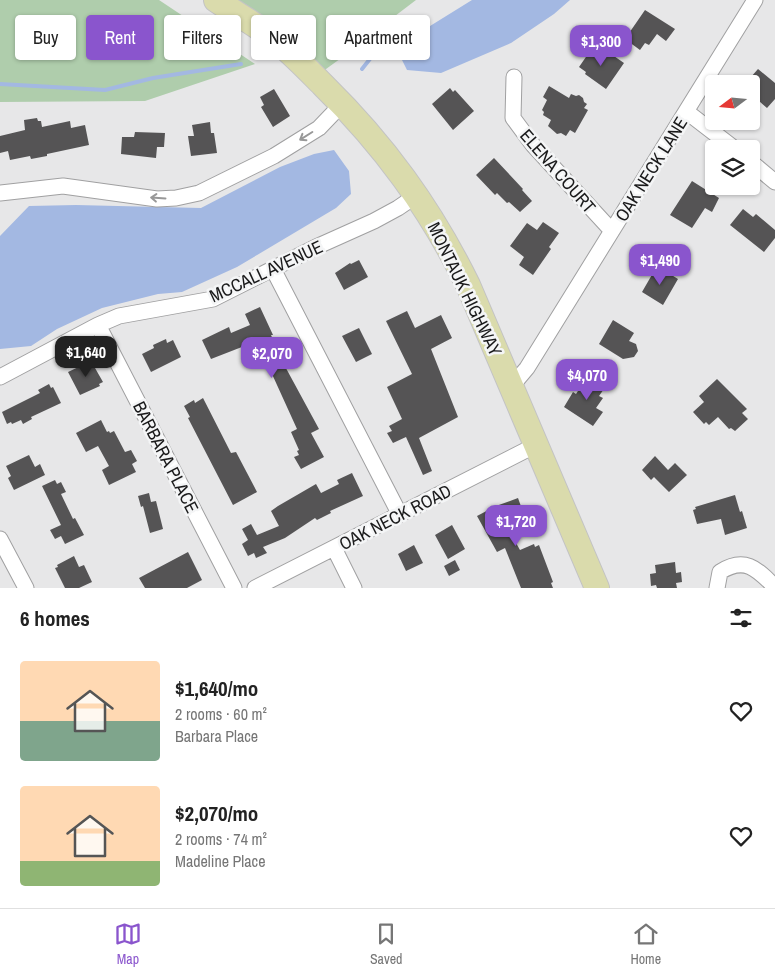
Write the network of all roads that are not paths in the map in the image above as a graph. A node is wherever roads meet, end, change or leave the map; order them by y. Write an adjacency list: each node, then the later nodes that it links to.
1 (216, 0): 4 (main road, MONTAUK HIGHWAY)
2 (755, 0): 5 (street, OAK NECK LANE)
3 (514, 77): 11 (street, ELENA COURT)
4 (342, 104): 9 (street, one-way to 9); 10 (main road, MONTAUK HIGHWAY)
5 (687, 112): 6 (street); 11 (street, OAK NECK LANE)
6 (723, 140)
7 (760, 170): 8 (street)
8 (775, 182)
9 (0, 193)
10 (417, 195): 12 (street, MCCALL AVENUE); 15 (main road, MONTAUK HIGHWAY)
11 (612, 231): 15 (street, OAK NECK LANE)
12 (273, 269): 13 (street, MCCALL AVENUE); 17 (street)
13 (98, 326): 14 (street, MCCALL AVENUE); 22 (street, BARBARA PLACE)
14 (0, 377)
15 (511, 387): 16 (main road, MONTAUK HIGHWAY)
16 (536, 445): 17 (street, OAK NECK ROAD); 25 (main road, MONTAUK HIGHWAY)
17 (399, 513): 19 (street, OAK NECK ROAD)
18 (2, 547): 21 (street)
19 (334, 548): 23 (street, OAK NECK ROAD); 24 (street)
20 (775, 587): 26 (street)
21 (26, 588)
22 (234, 588)
23 (254, 588)
24 (354, 588)
25 (597, 588)
26 (716, 588)

